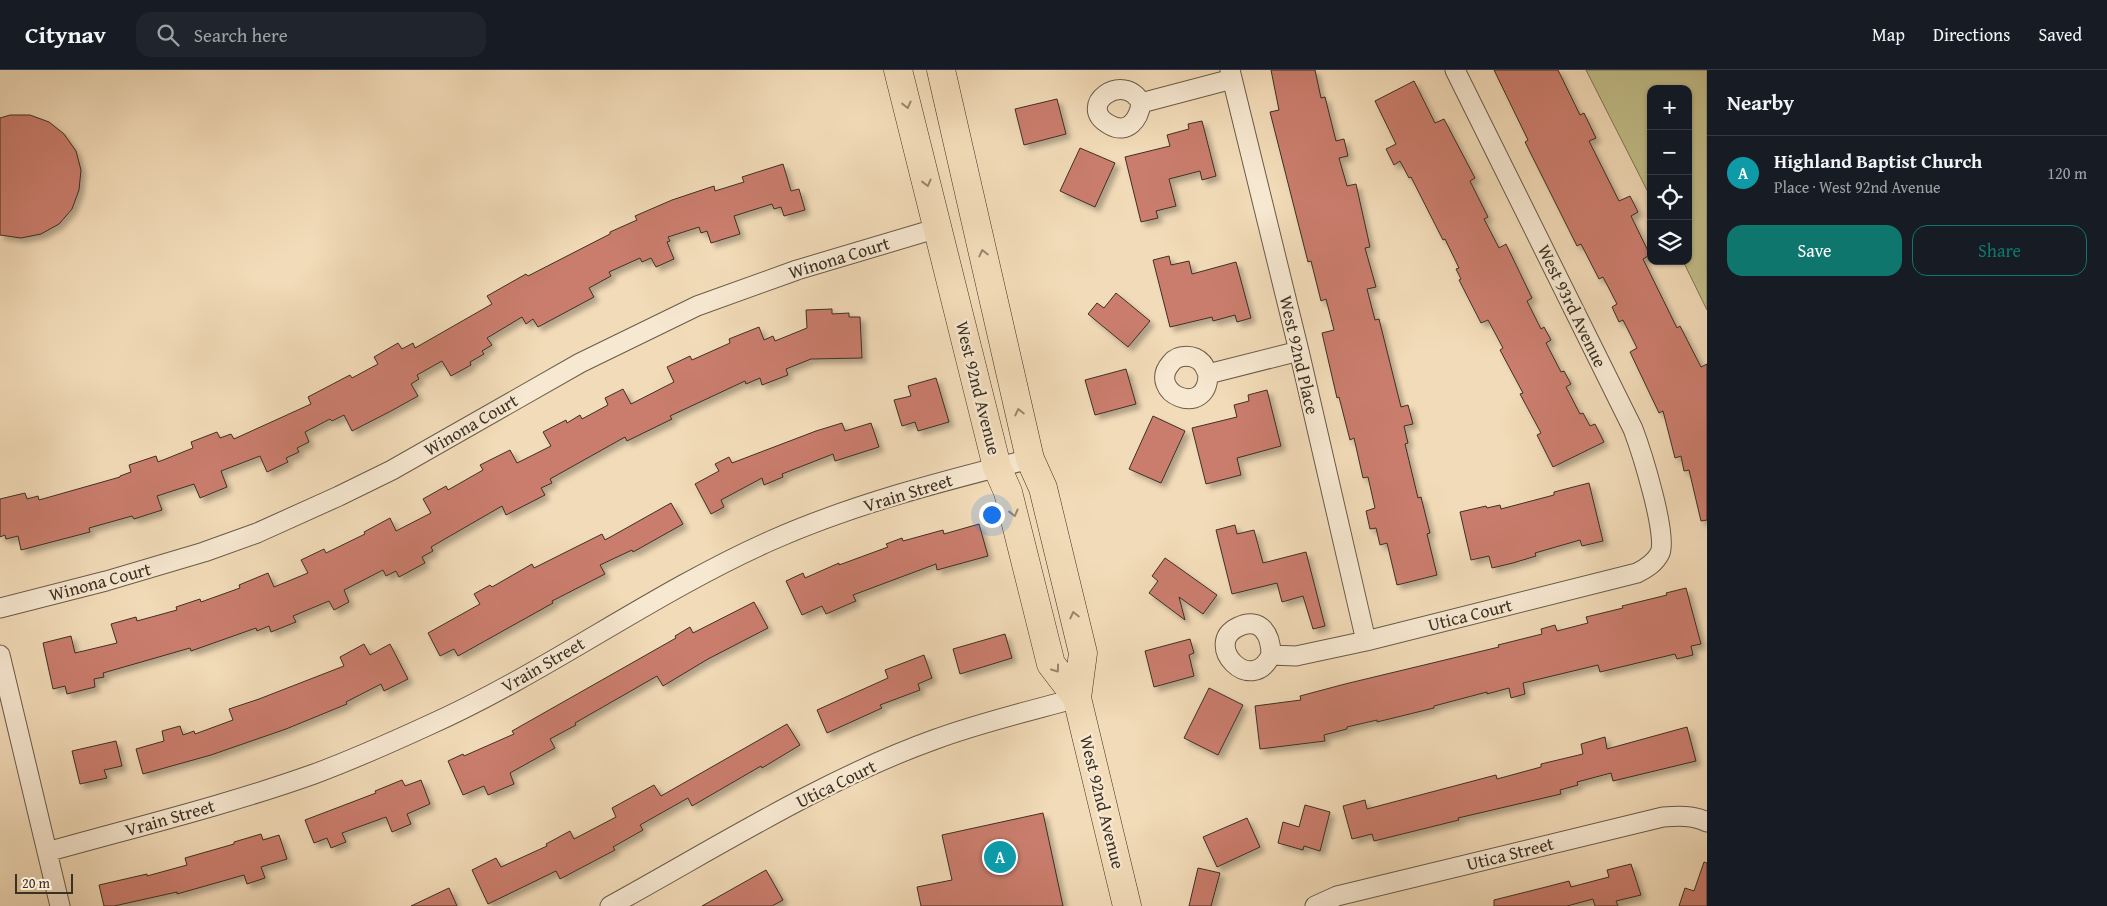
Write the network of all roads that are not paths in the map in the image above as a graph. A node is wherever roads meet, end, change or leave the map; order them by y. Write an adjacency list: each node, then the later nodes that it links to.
1 (898, 70): 6 (main road, West 92nd Avenue, one-way to 6)
2 (941, 70): 9 (main road, West 92nd Avenue, one-way to 2)
3 (1455, 70): 11 (street, West 93rd Avenue)
4 (1231, 74): 5 (street); 7 (street, West 92nd Place)
5 (1140, 103)
6 (938, 228): 10 (main road, West 92nd Avenue); 12 (street, Winona Court)
7 (1299, 351): 8 (street); 13 (street, West 92nd Place)
8 (1208, 374)
9 (1030, 459): 10 (street, Vrain Street); 16 (main road, West 92nd Avenue, one-way to 9)
10 (997, 468): 16 (main road, West 92nd Avenue, one-way to 16); 18 (street, Vrain Street)
11 (1660, 552): 13 (street, Utica Court)
12 (0, 608)
13 (1366, 641): 15 (street, Utica Court)
14 (0, 655): 18 (street)
15 (1271, 655)
16 (1077, 698): 20 (street, Utica Court); 21 (main road, West 92nd Avenue)
17 (1707, 822): 22 (street, Utica Street)
18 (47, 852): 19 (street)
19 (60, 906)
20 (610, 906)
21 (1128, 906)
22 (1315, 906)

